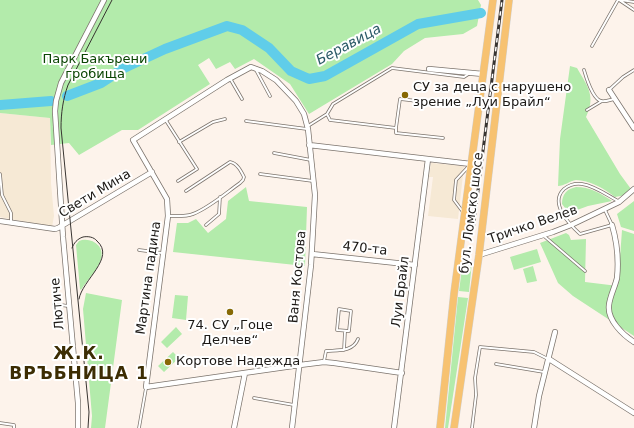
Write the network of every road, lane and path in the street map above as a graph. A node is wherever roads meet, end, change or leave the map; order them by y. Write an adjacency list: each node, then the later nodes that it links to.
1 (104, 0): 53 (street, Лютиче)
2 (493, 0): 13 (main road, бул. Ломско шосе)
3 (509, 0): 58 (main road, бул. Ломско шосе)
4 (619, 0): 5 (lane); 6 (lane); 7 (lane)
5 (634, 2)
6 (634, 10)
7 (592, 46)
8 (255, 67): 14 (street); 16 (lane); 26 (street, Ваня Костова)
9 (429, 69): 12 (street)
10 (584, 70): 19 (lane)
11 (634, 70): 15 (lane)
12 (472, 72): 13 (street); 22 (lane)
13 (483, 74): 35 (main road, бул. Ломско шосе)
14 (230, 79): 17 (lane); 23 (street)
15 (609, 90): 18 (street)
16 (270, 96)
17 (242, 99)
18 (615, 99): 19 (lane); 28 (street)
19 (602, 101): 21 (lane)
20 (435, 103): 27 (lane)
21 (587, 110)
22 (326, 114): 26 (lane); 27 (lane)
23 (164, 119): 30 (lane); 36 (street, Мартина падина)
24 (225, 119): 30 (lane)
25 (246, 121): 26 (lane)
26 (307, 128): 31 (street, Ваня Костова)
27 (396, 128): 29 (lane)
28 (634, 128)
29 (443, 138)
30 (179, 142): 39 (lane)
31 (309, 145): 33 (street); 34 (street, Ваня Костова)
32 (274, 153): 34 (lane)
33 (428, 159): 35 (street); 59 (street, Луи Брайл)
34 (311, 160): 40 (street, Ваня Костова)
35 (471, 164): 46 (main road, бул. Ломско шосе); 46 (lane)
36 (152, 172): 47 (street, Мартина падина); 53 (street, Свети Мина)
37 (0, 174): 49 (lane)
38 (260, 174): 40 (lane)
39 (178, 181)
40 (314, 181): 57 (street, Ваня Костова)
41 (634, 189): 44 (street, Тричко Велев)
42 (186, 190): 43 (lane)
43 (220, 197): 47 (lane); 50 (lane)
44 (620, 202): 45 (street, Тричко Велев); 51 (lane)
45 (605, 210): 51 (street, Тричко Велев); 52 (lane)
46 (465, 214): 86 (main road, бул. Ломско шосе)
47 (168, 216): 56 (street, Мартина падина)
48 (0, 221): 49 (street, Свети Мина)
49 (11, 223): 53 (street, Свети Мина)
50 (206, 224)
51 (570, 225): 52 (lane); 54 (street, Тричко Велев)
52 (612, 225): 66 (street)
53 (62, 226): 62 (street, Лютиче)
54 (543, 236): 58 (street, Тричко Велев); 60 (lane)
55 (139, 250): 56 (lane)
56 (163, 253): 75 (street, Мартина падина)
57 (312, 254): 59 (street, 470-та); 71 (street, Ваня Костова)
58 (479, 255): 87 (main road, бул. Ломско шосе)
59 (415, 265): 74 (street, Луи Брайл)
60 (584, 271)
61 (54, 304): 62 (lane)
62 (69, 306): 81 (street, Лютиче)
63 (345, 331): 63 (lane); 67 (lane)
64 (556, 332): 68 (street)
65 (358, 339): 67 (lane)
66 (634, 342)
67 (344, 350): 69 (lane)
68 (549, 359): 72 (street); 78 (street); 88 (lane)
69 (324, 362): 71 (street); 74 (street)
70 (496, 364): 72 (lane)
71 (300, 365): 73 (street); 77 (street, Ваня Костова)
72 (546, 372): 89 (street)
73 (245, 373): 75 (street); 83 (street)
74 (402, 373): 85 (street, Луи Брайл)
75 (146, 387): 82 (lane, Мартина падина)
76 (254, 398): 77 (lane)
77 (295, 406): 84 (street, Ваня Костова)
78 (634, 413)
79 (0, 423): 80 (lane)
80 (14, 428)
81 (78, 428)
82 (139, 428)
83 (234, 428)
84 (292, 428)
85 (394, 428)
86 (440, 428)
87 (454, 428)
88 (472, 428)
89 (534, 428)

